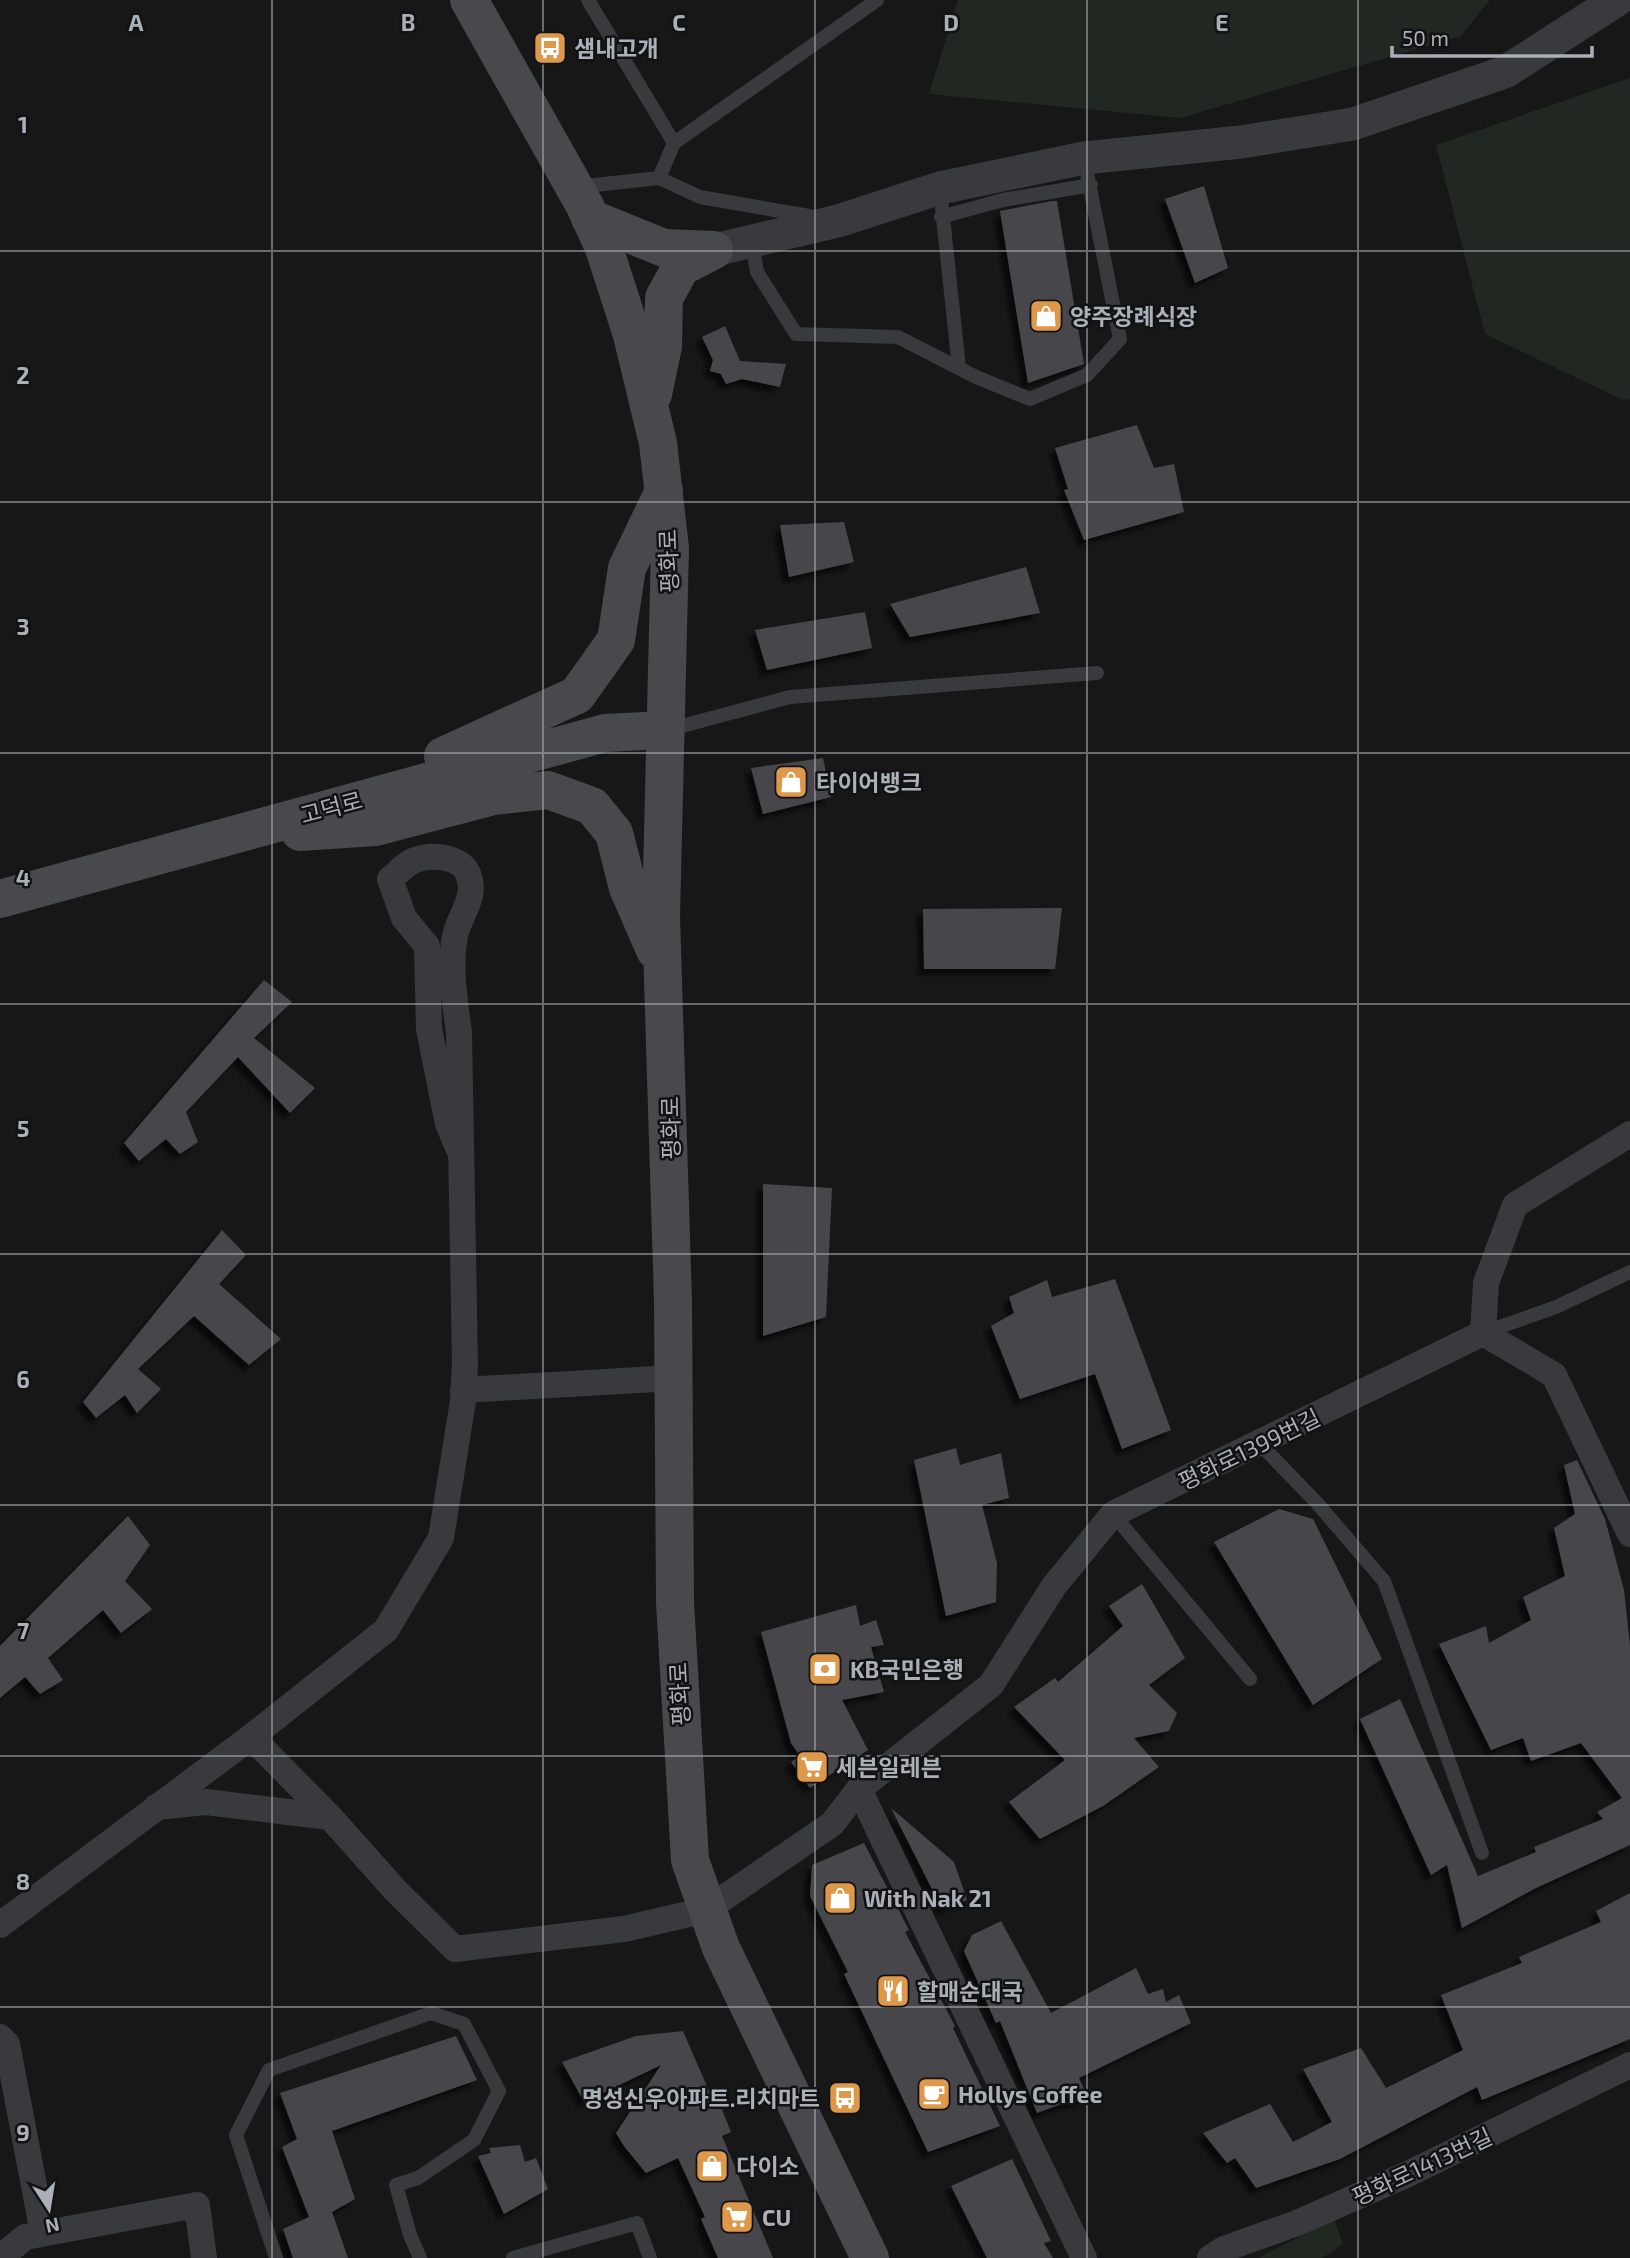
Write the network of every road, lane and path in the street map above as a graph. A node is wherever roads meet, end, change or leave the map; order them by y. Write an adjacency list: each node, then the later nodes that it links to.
1 (469, 0): 9 (main road, 평화로)
2 (588, 0): 5 (lane)
3 (877, 0): 5 (lane)
4 (1617, 0): 6 (street)
5 (674, 143): 7 (lane)
6 (1088, 171): 8 (street); 13 (lane)
7 (659, 178): 9 (lane); 10 (lane)
8 (940, 202): 10 (street); 13 (lane)
9 (582, 203): 12 (main road); 14 (main road, 평화로)
10 (838, 221): 11 (street)
11 (752, 240): 12 (street); 13 (lane)
12 (714, 250): 14 (main road)
13 (960, 368)
14 (650, 410): 15 (main road, 평화로)
15 (664, 491): 17 (main road, 평화로); 18 (main road)
16 (1097, 673): 17 (lane)
17 (665, 730): 18 (main road, 고덕로); 21 (main road, 평화로)
18 (320, 810): 19 (main road, 고덕로)
19 (222, 837): 20 (main road, 고덕로); 21 (main road)
20 (0, 899)
21 (664, 970): 26 (main road, 평화로)
22 (1630, 1134): 25 (street)
23 (460, 1152): 23 (street); 27 (street)
24 (1630, 1272): 25 (lane)
25 (1483, 1333): 28 (street, 평화로1399번길); 30 (street)
26 (674, 1378): 27 (street); 37 (main road, 평화로)
27 (463, 1390): 32 (street)
28 (1260, 1444): 29 (street, 평화로1399번길); 36 (lane)
29 (1113, 1514): 31 (lane); 33 (street, 평화로1399번길)
30 (1630, 1534)
31 (1250, 1679)
32 (251, 1737): 34 (street); 35 (street)
33 (859, 1789): 37 (street, 평화로1399번길); 49 (street)
34 (156, 1807): 35 (street); 38 (street)
35 (330, 1817): 37 (street)
36 (1482, 1853)
37 (706, 1910): 48 (main road, 평화로)
38 (0, 1925)
39 (0, 2037): 41 (street)
40 (1630, 2065): 50 (street, 평화로1413번길)
41 (43, 2233): 42 (street); 43 (street)
42 (0, 2258)
43 (204, 2258)
44 (276, 2258): 45 (lane)
45 (420, 2258)
46 (513, 2258): 47 (lane)
47 (650, 2258)
48 (870, 2258)
49 (1084, 2258)
50 (1210, 2258)

